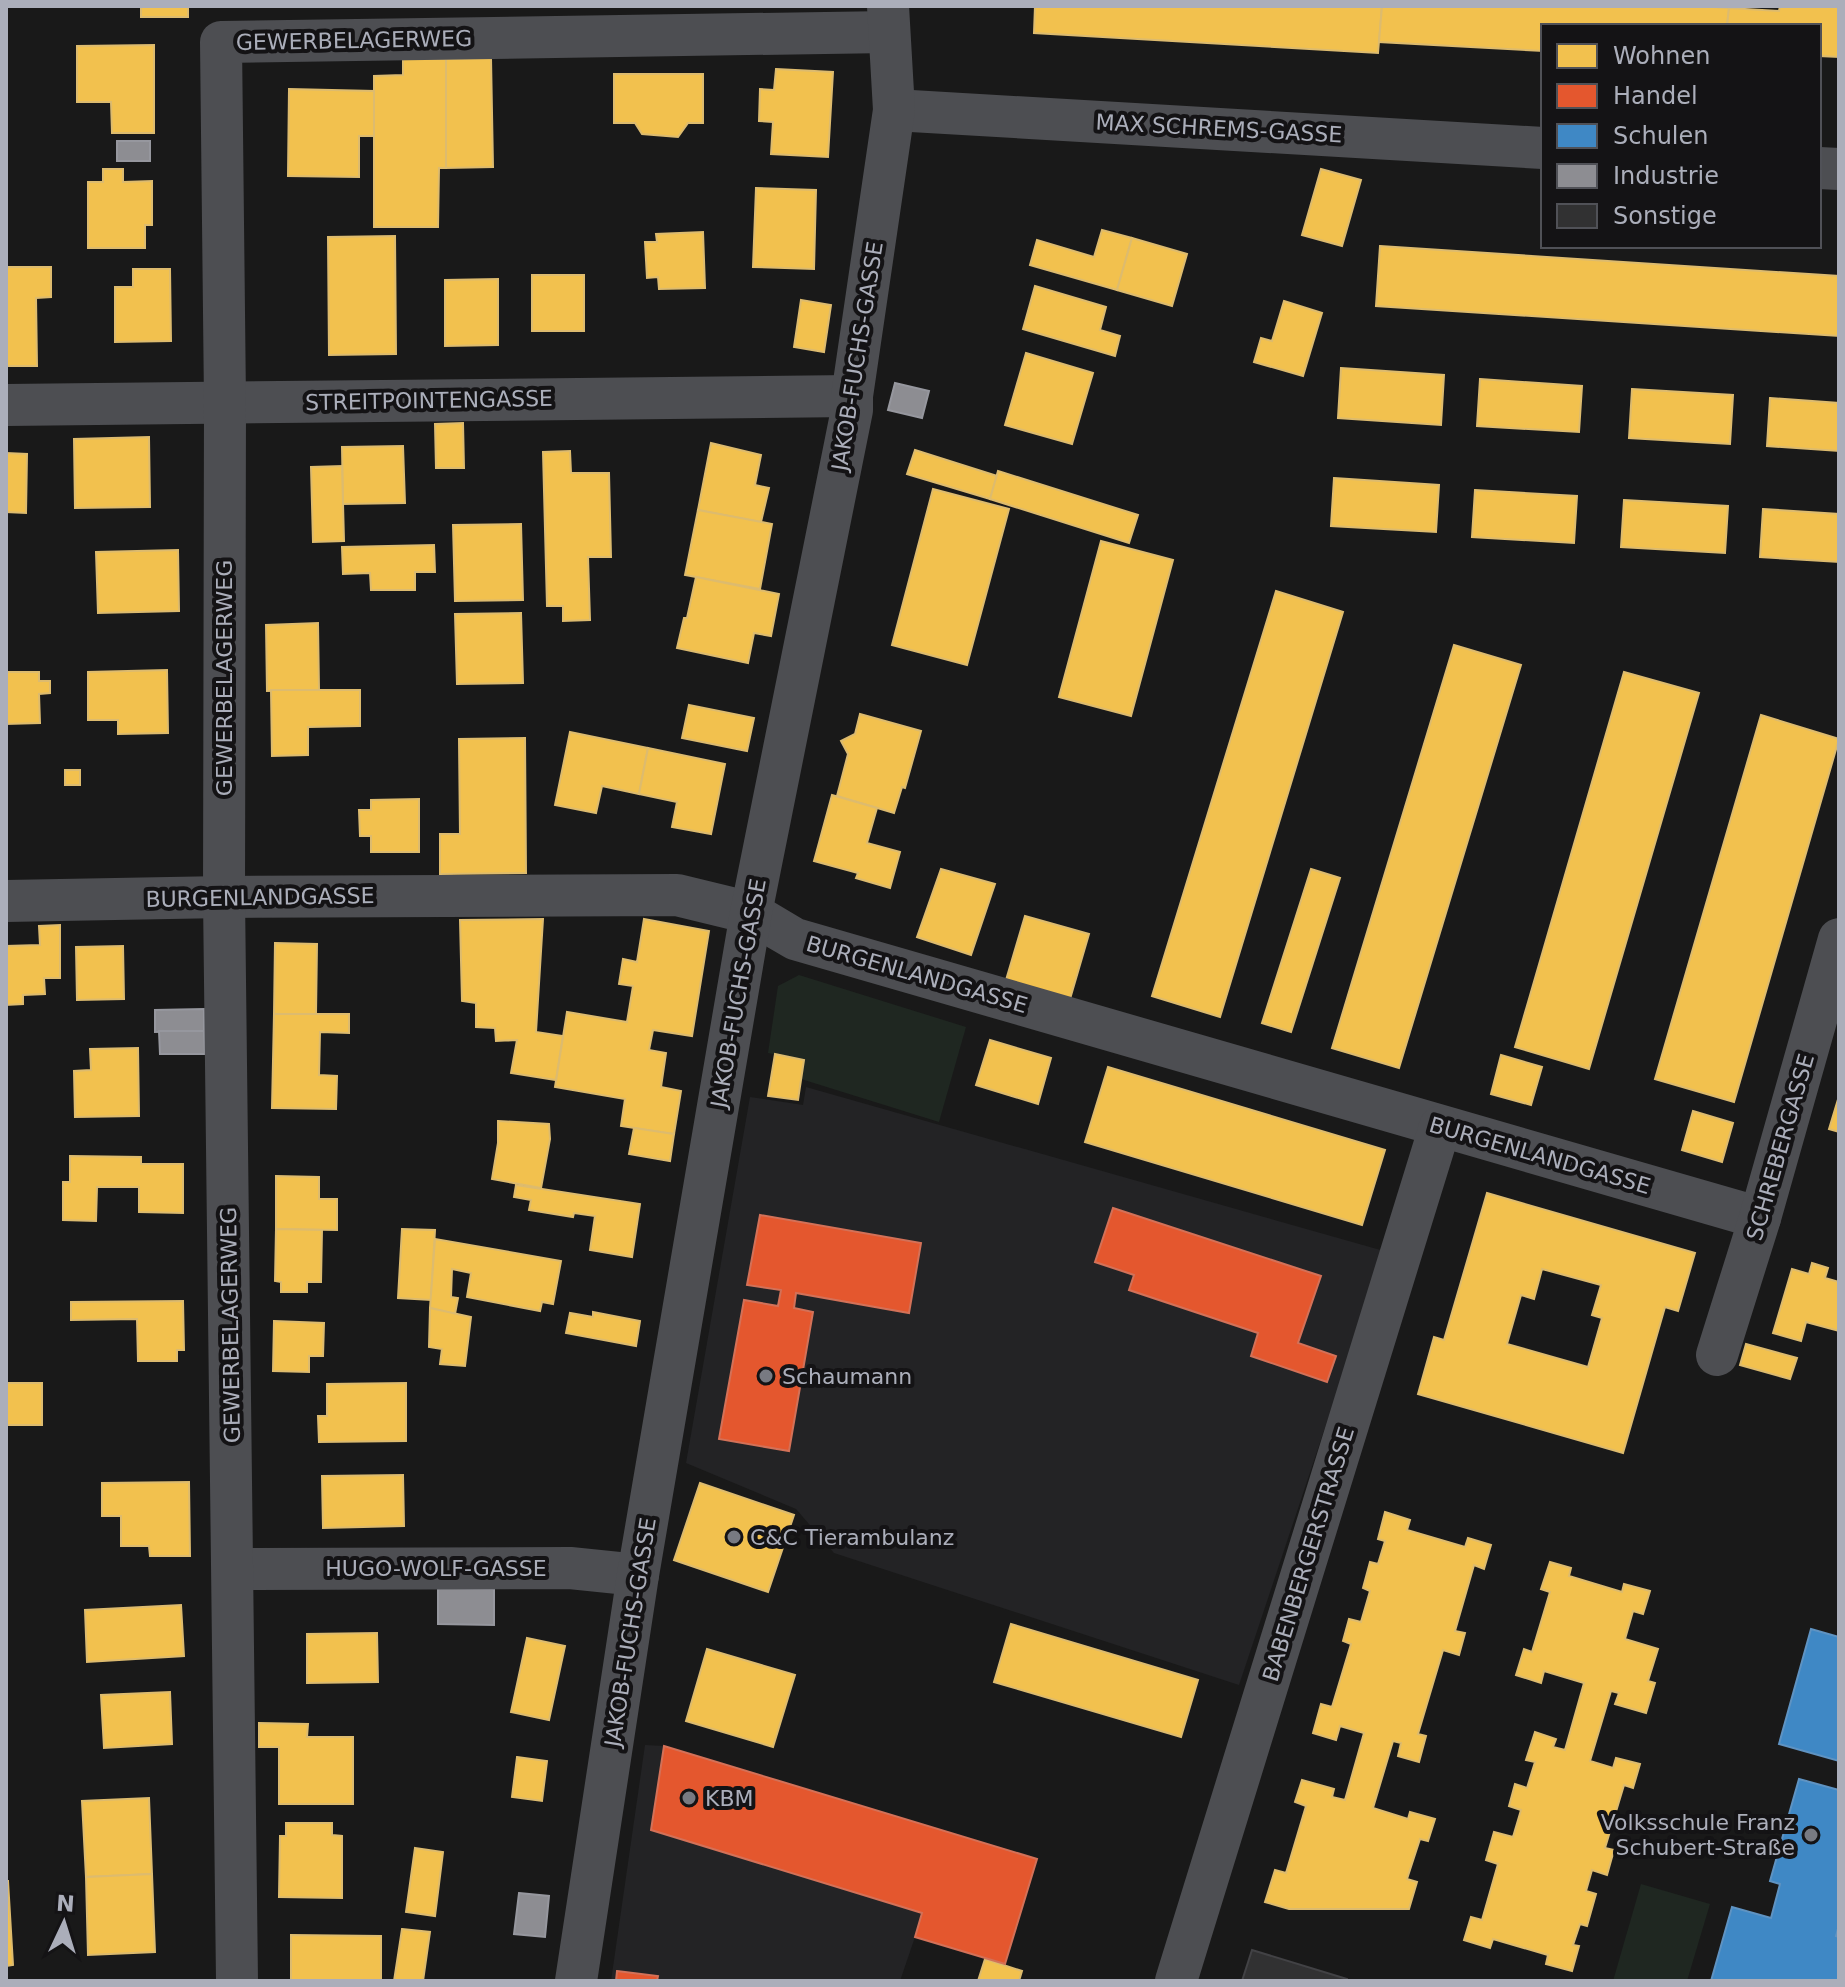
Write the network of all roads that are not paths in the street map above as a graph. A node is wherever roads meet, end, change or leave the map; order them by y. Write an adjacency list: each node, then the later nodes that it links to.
1 (888, 19): 2 (street, JAKOB-FUCHS-GASSE); 5 (street, GEWERBELAGERWEG)
2 (894, 110): 3 (street, MAX SCHREMS-GASSE); 4 (street, JAKOB-FUCHS-GASSE)
3 (1541, 148)
4 (852, 396): 5 (street, STREITPOINTENGASSE); 9 (street, JAKOB-FUCHS-GASSE)
5 (225, 402): 6 (street, STREITPOINTENGASSE); 7 (street, GEWERBELAGERWEG)
6 (6, 405)
7 (224, 897): 8 (street, BURGENLANDGASSE); 9 (street, BURGENLANDGASSE); 14 (street, GEWERBELAGERWEG)
8 (6, 901)
9 (751, 913): 11 (street, BURGENLANDGASSE); 15 (street, JAKOB-FUCHS-GASSE)
10 (1839, 939): 12 (street, SCHREBERGASSE)
11 (1440, 1127): 12 (street, BURGENLANDGASSE); 18 (street, BABENBERGERSTRASSE)
12 (1760, 1218): 13 (street, SCHREBERGASSE)
13 (1717, 1355)
14 (233, 1569): 15 (street, HUGO-WOLF-GASSE); 16 (street, GEWERBELAGERWEG)
15 (638, 1575): 17 (street, JAKOB-FUCHS-GASSE)
16 (237, 1981)
17 (576, 1981)
18 (1176, 1981)

